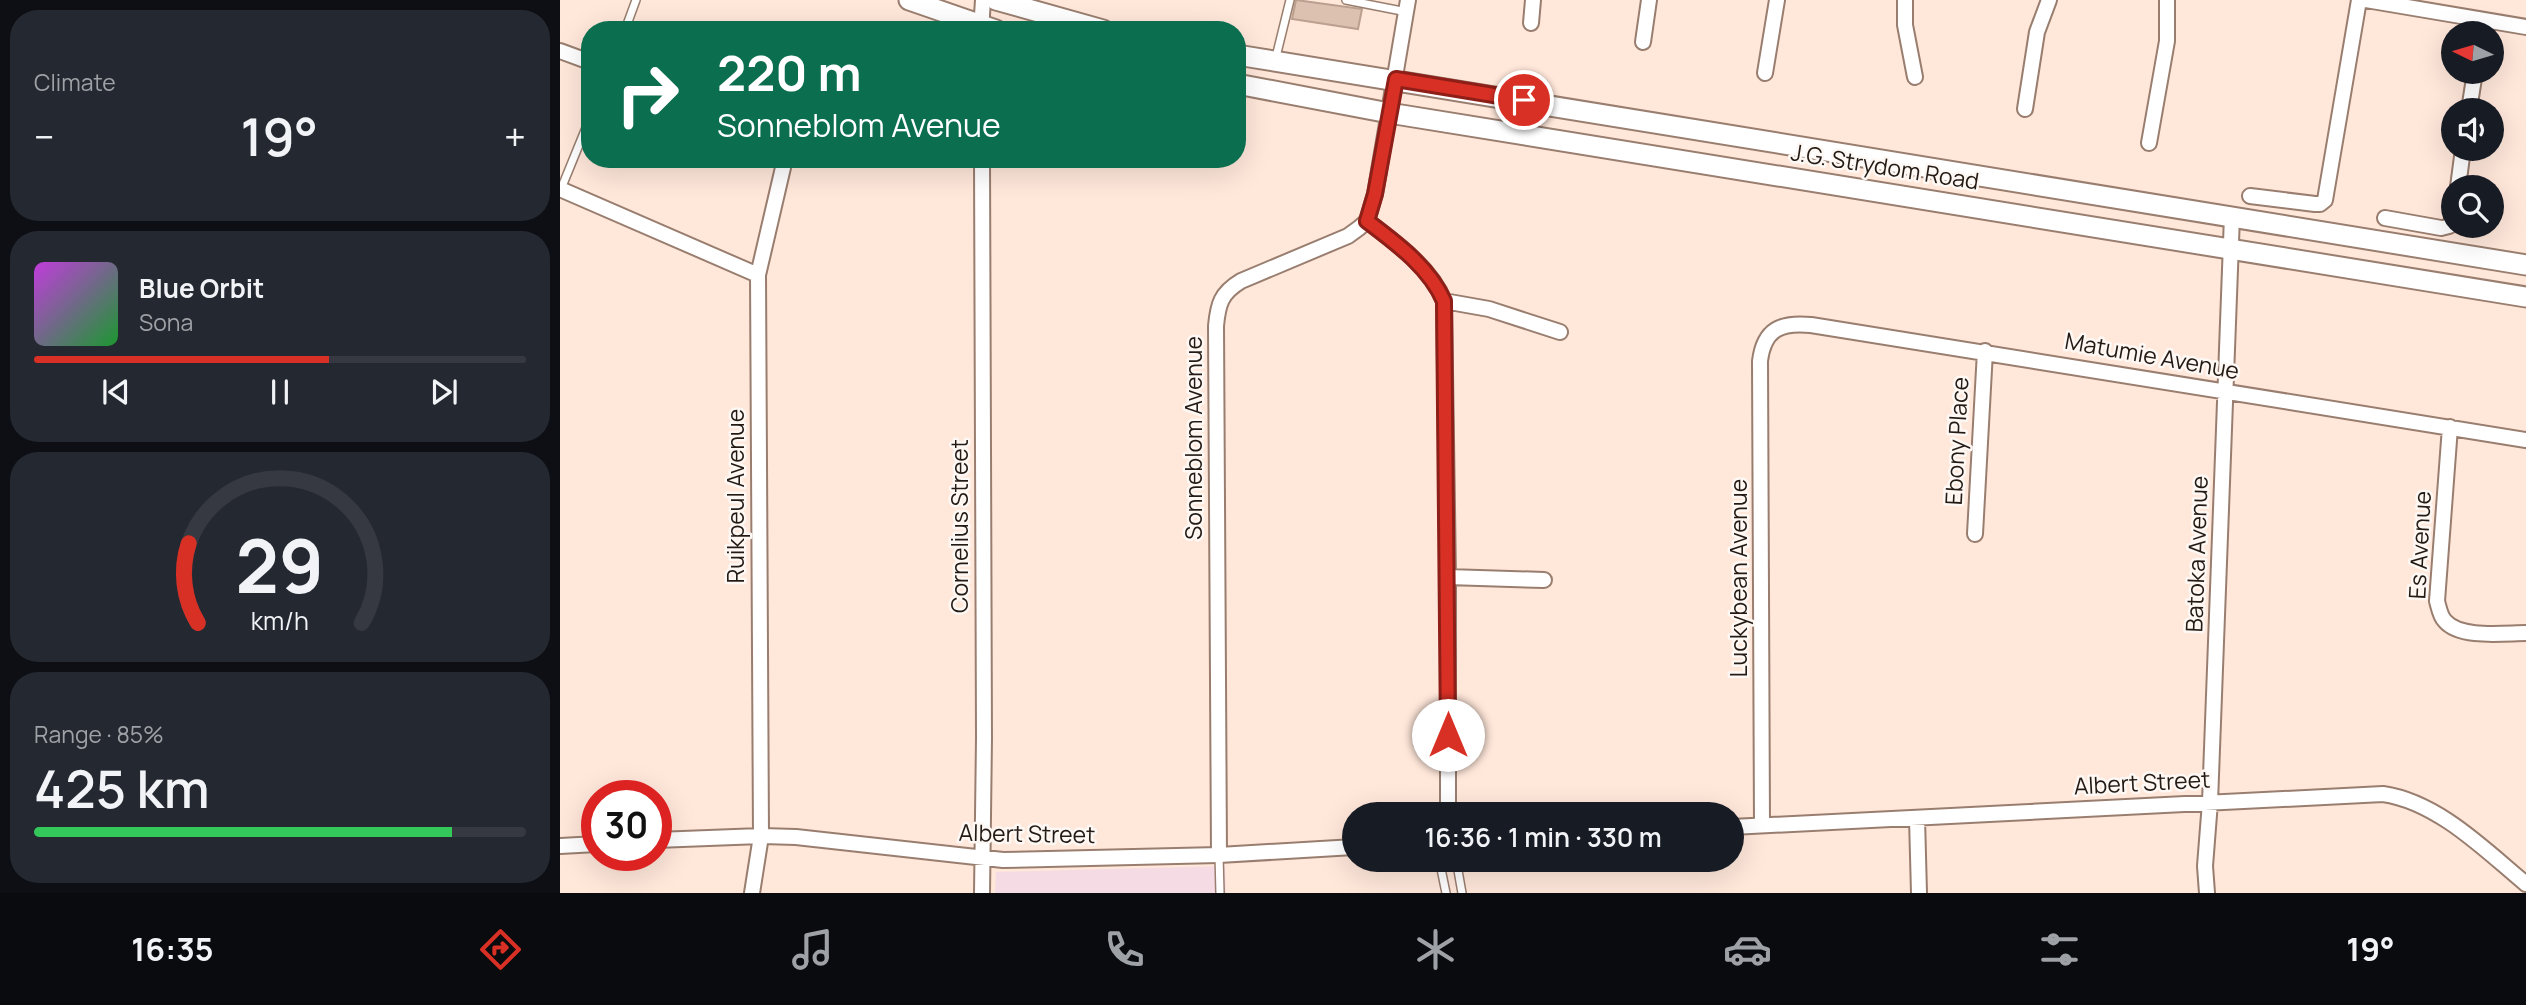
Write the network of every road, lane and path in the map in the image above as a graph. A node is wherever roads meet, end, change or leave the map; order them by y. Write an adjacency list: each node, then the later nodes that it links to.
1 (636, 0): 16 (lane)
2 (909, 0): 17 (street)
3 (983, 0): 18 (street)
4 (996, 0): 19 (street)
5 (1290, 0): 28 (lane)
6 (1346, 0): 15 (lane)
7 (1533, 0): 21 (street)
8 (1649, 0): 24 (street)
9 (1777, 0): 29 (street)
10 (1905, 0): 30 (street)
11 (2049, 0): 33 (street)
12 (2167, 0): 36 (street)
13 (2359, 0): 40 (street)
14 (2366, 0): 20 (street)
15 (1408, 6): 31 (street)
16 (628, 21)
17 (965, 21)
18 (985, 21)
19 (1071, 21)
20 (2457, 21)
21 (1531, 23)
22 (2504, 27): 23 (street)
23 (2526, 27)
24 (1643, 42)
25 (560, 51): 27 (street)
26 (1246, 56): 28 (street, J.G. Strydom Road)
27 (581, 58)
28 (1275, 61): 31 (street, J.G. Strydom Road)
29 (1765, 73)
30 (1915, 77)
31 (1396, 79): 34 (street); 41 (street, J.G. Strydom Road)
32 (1246, 86): 34 (street, J.G. Strydom Road)
33 (2025, 109)
34 (1389, 113): 43 (street); 45 (street, J.G. Strydom Road)
35 (581, 140): 39 (lane)
36 (2149, 143)
37 (783, 168): 47 (street, Ruikpeul Avenue)
38 (982, 168): 71 (street, Cornelius Street)
39 (561, 189): 47 (street)
40 (2250, 196)
41 (2232, 216): 45 (street, Batoka Avenue); 46 (street, J.G. Strydom Road)
42 (2385, 218): 44 (street)
43 (1367, 221): 49 (street); 70 (street, Sonneblom Avenue)
44 (2441, 228)
45 (2231, 248): 48 (street, J.G. Strydom Road); 53 (street, Batoka Avenue)
46 (2526, 265)
47 (758, 275): 65 (street, Ruikpeul Avenue)
48 (2526, 297)
49 (1444, 301): 50 (street); 57 (street)
50 (1560, 332)
51 (1772, 333): 52 (street, Matumie Avenue); 63 (street, Luckybean Avenue)
52 (1985, 351): 53 (street, Matumie Avenue); 56 (street, Ebony Place)
53 (2226, 392): 54 (street, Matumie Avenue); 61 (street, Batoka Avenue)
54 (2450, 427): 55 (street, Matumie Avenue); 59 (street, Es Avenue)
55 (2526, 440)
56 (1975, 534)
57 (1448, 577): 58 (street); 60 (street)
58 (1544, 580)
59 (2526, 633)
60 (1448, 802)
61 (2210, 802): 62 (street, Albert Street); 74 (street, Albert Street); 81 (street, Batoka Avenue)
62 (1917, 818): 63 (street, Albert Street); 80 (street)
63 (1762, 825): 64 (street, Albert Street)
64 (1744, 826)
65 (761, 836): 66 (street, Albert Street); 71 (street, Albert Street); 75 (street, Ruikpeul Avenue)
66 (672, 840)
67 (581, 845): 68 (street)
68 (560, 846)
69 (1342, 848): 70 (street, Albert Street)
70 (1219, 855): 71 (street, Albert Street); 77 (lane)
71 (984, 859): 76 (street, Cornelius Street)
72 (1442, 872): 78 (lane)
73 (1458, 872): 79 (lane)
74 (2526, 884)
75 (752, 893)
76 (982, 893)
77 (1220, 893)
78 (1446, 893)
79 (1462, 893)
80 (1919, 893)
81 (2207, 893)

